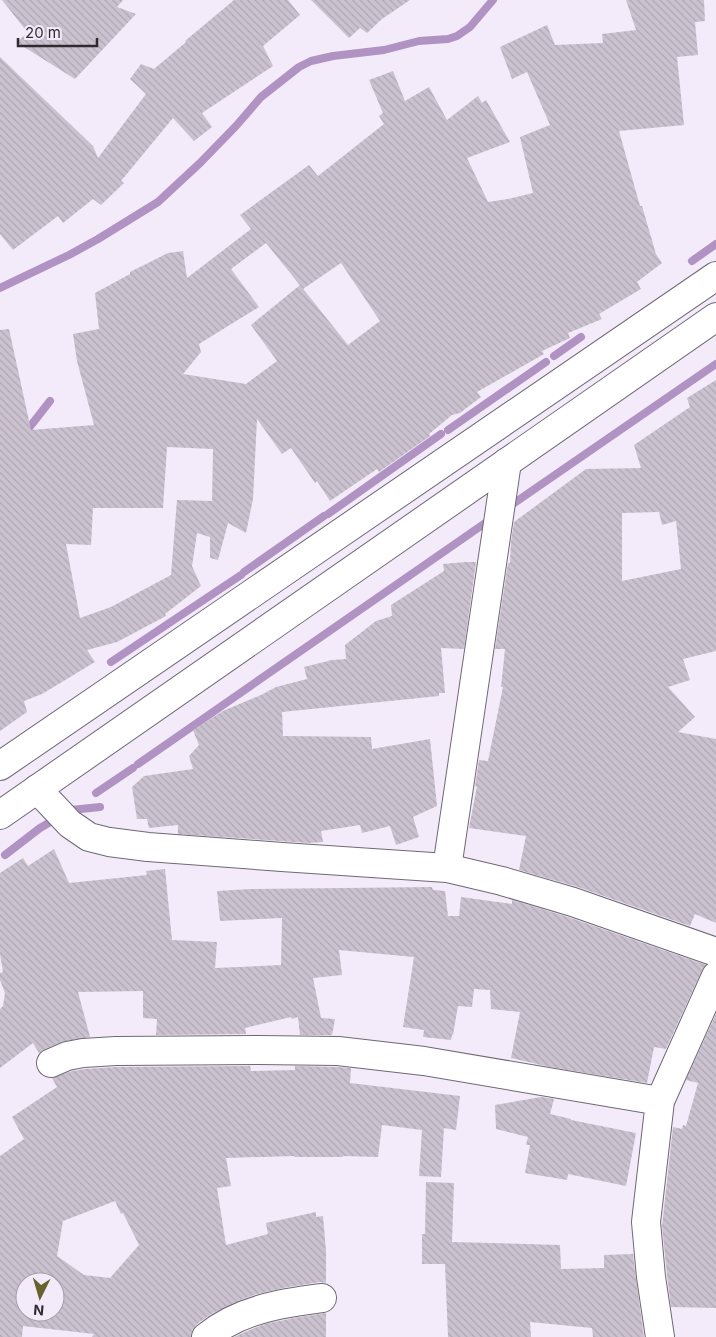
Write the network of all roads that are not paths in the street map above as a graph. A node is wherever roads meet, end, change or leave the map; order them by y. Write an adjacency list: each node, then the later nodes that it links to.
1 (716, 276): 4 (street)
2 (716, 317): 3 (street)
3 (507, 462): 5 (street); 7 (street)
4 (0, 766)
5 (37, 789): 6 (street); 7 (street)
6 (0, 815)
7 (447, 868): 8 (street)
8 (716, 952)
9 (716, 976): 11 (street)
10 (51, 1063): 11 (street)
11 (660, 1101): 14 (street)
12 (322, 1298): 13 (street)
13 (206, 1337)
14 (660, 1337)

